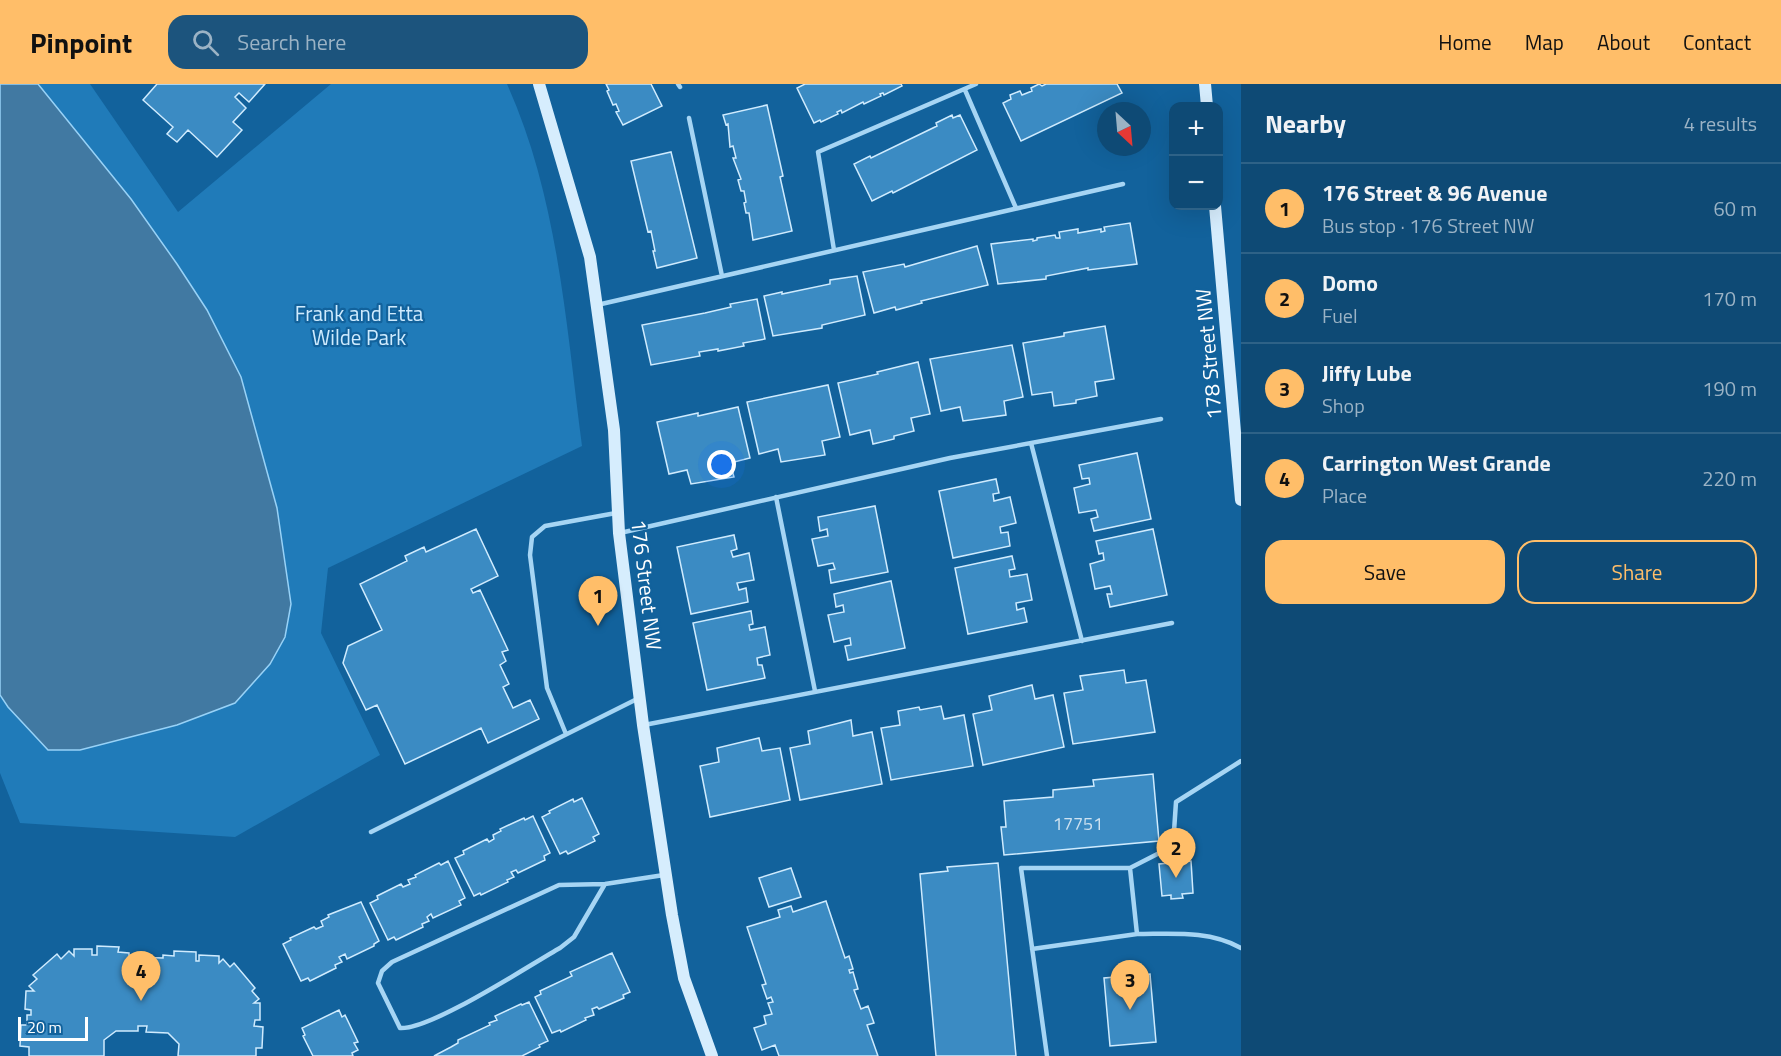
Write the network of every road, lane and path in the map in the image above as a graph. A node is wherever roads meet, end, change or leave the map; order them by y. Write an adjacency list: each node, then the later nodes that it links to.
1 (539, 84): 12 (street, 176 Street NW)
2 (976, 84): 4 (lane)
3 (1205, 84): 5 (street)
4 (965, 90): 8 (lane); 10 (lane)
5 (1207, 102)
6 (689, 118): 11 (lane)
7 (1123, 184): 8 (lane)
8 (1016, 208): 10 (lane)
9 (1215, 210): 16 (street, 178 Street NW)
10 (834, 250): 11 (lane)
11 (722, 276): 12 (lane)
12 (597, 304): 17 (street, 176 Street NW)
13 (1161, 419): 14 (lane)
14 (1031, 443): 15 (lane); 20 (lane)
15 (776, 497): 18 (lane); 21 (lane)
16 (1241, 500)
17 (617, 513): 18 (street, 176 Street NW); 24 (lane)
18 (619, 533): 22 (street, 176 Street NW)
19 (1172, 623): 20 (lane)
20 (1082, 640): 21 (lane)
21 (815, 691): 23 (lane)
22 (640, 698): 23 (street, 176 Street NW); 24 (lane)
23 (643, 725): 28 (street, 176 Street NW)
24 (566, 734): 26 (lane)
25 (1241, 761): 27 (lane)
26 (371, 832)
27 (1130, 868): 30 (lane); 32 (lane)
28 (667, 875): 29 (lane); 33 (street, 176 Street NW)
29 (605, 884): 29 (lane)
30 (1137, 934): 31 (lane); 32 (lane)
31 (1241, 948)
32 (1032, 950): 34 (lane)
33 (712, 1056)
34 (1047, 1056)

